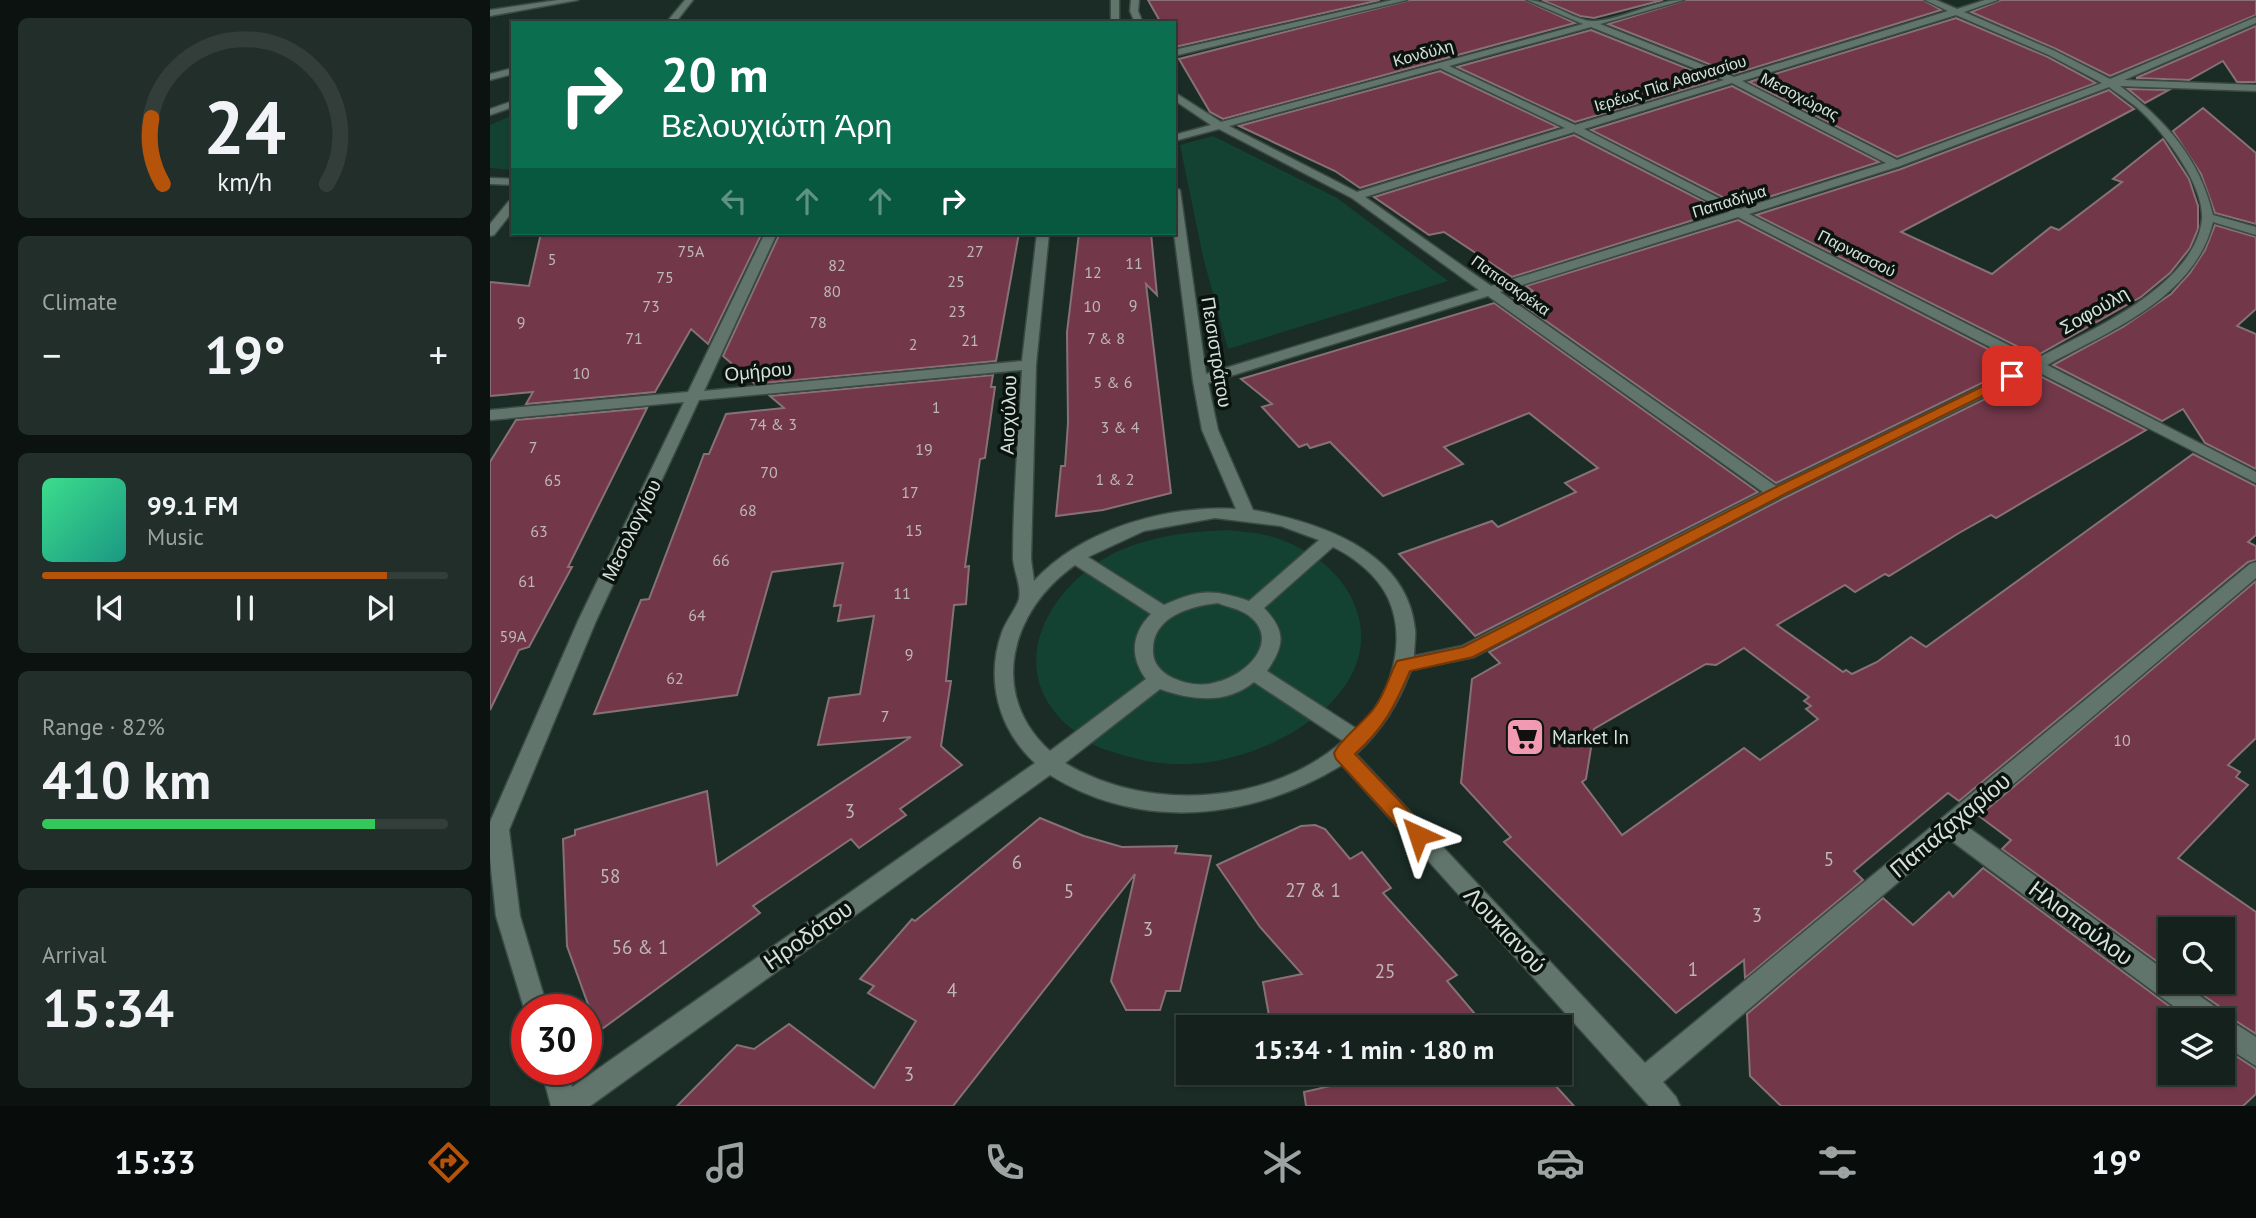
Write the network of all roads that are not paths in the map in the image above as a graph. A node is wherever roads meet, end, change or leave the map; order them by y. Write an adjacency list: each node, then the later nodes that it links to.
1 (574, 0): 11 (street)
2 (688, 0): 13 (street)
3 (1115, 0): 14 (street)
4 (1135, 0): 15 (street)
5 (1403, 0): 17 (street)
6 (1531, 0): 16 (street, Μεσοχώρας)
7 (1680, 0): 16 (street, Κονδύλη)
8 (1929, 0): 10 (street)
9 (1994, 0): 10 (street, Ιερέως Πία Αθανασίου)
10 (1958, 11): 21 (street, Ιερέως Πία Αθανασίου); 22 (street)
11 (490, 13)
12 (2256, 20): 22 (street, Παπαδήμα)
13 (672, 21)
14 (1115, 21)
15 (1138, 21)
16 (1593, 24): 18 (street, Κονδύλη); 21 (street, Μεσοχώρας)
17 (1176, 52)
18 (1440, 65): 27 (street, Κονδύλη); 28 (street, Παρνασσού)
19 (511, 72): 20 (street)
20 (490, 77)
21 (1733, 80): 28 (street, Ιερέως Πία Αθανασίου); 30 (street, Μεσοχώρας)
22 (2110, 83): 23 (street); 30 (street, Παπαδήμα); 37 (street)
23 (2256, 88)
24 (1176, 97): 27 (street, Παπασκρέκα)
25 (511, 105): 26 (street)
26 (490, 112)
27 (1217, 124): 29 (street, Κονδύλη); 33 (street, Παπασκρέκα)
28 (1575, 129): 33 (street, Ιερέως Πία Αθανασίου); 36 (street, Παρνασσού)
29 (1176, 137)
30 (1896, 164): 36 (street, Παπαδήμα)
31 (490, 181): 32 (street)
32 (511, 182)
33 (1356, 196): 42 (street, Παπασκρέκα)
34 (1176, 205): 45 (street, Πεισιστράτου)
35 (511, 206): 39 (street)
36 (1742, 214): 42 (street, Παπαδήμα); 44 (street, Παρνασσού)
37 (2208, 217): 38 (street); 44 (street, Σοφούλη)
38 (2256, 231)
39 (490, 232)
40 (770, 235): 46 (street, Μεσολογγίου)
41 (1043, 235): 43 (street, Αισχύλου)
42 (1489, 292): 45 (street, Παπαδήμα); 49 (street, Παπασκρέκα)
43 (1029, 365): 46 (street, Ομήρου); 54 (street, Αισχύλου)
44 (2036, 365): 48 (street, Παρνασσού); 49 (street, Σοφούλη)
45 (1200, 381): 50 (street, Πεισιστράτου)
46 (695, 396): 47 (street, Ομήρου); 63 (street, Μεσολογγίου)
47 (490, 415)
48 (2256, 478)
49 (1775, 493): 57 (street, Σοφούλη)
50 (1246, 513): 51 (street); 52 (street)
51 (1333, 537): 55 (street); 57 (street)
52 (1076, 557): 54 (street); 56 (street)
53 (2256, 568): 62 (street, Παπαζαχαρίου)
54 (1028, 598): 61 (street)
55 (1254, 607): 56 (street); 58 (street)
56 (1164, 613): 59 (street)
57 (1403, 666): 60 (street)
58 (1255, 674): 59 (street); 60 (street, Λουκιανού)
59 (1159, 679): 61 (street, Ηροδότου)
60 (1351, 746): 61 (street); 68 (street, Λουκιανού)
61 (1049, 764): 70 (street, Ηροδότου)
62 (1949, 826): 65 (street, Ηλιοπούλου); 68 (street, Παπαζαχαρίου)
63 (494, 839): 64 (street, Μεσολογγίου)
64 (531, 994)
65 (2196, 1008)
66 (2235, 1038): 67 (street)
67 (2256, 1053)
68 (1644, 1081): 71 (street, Λουκιανού)
69 (559, 1085): 70 (street)
70 (566, 1106)
71 (1667, 1106)

